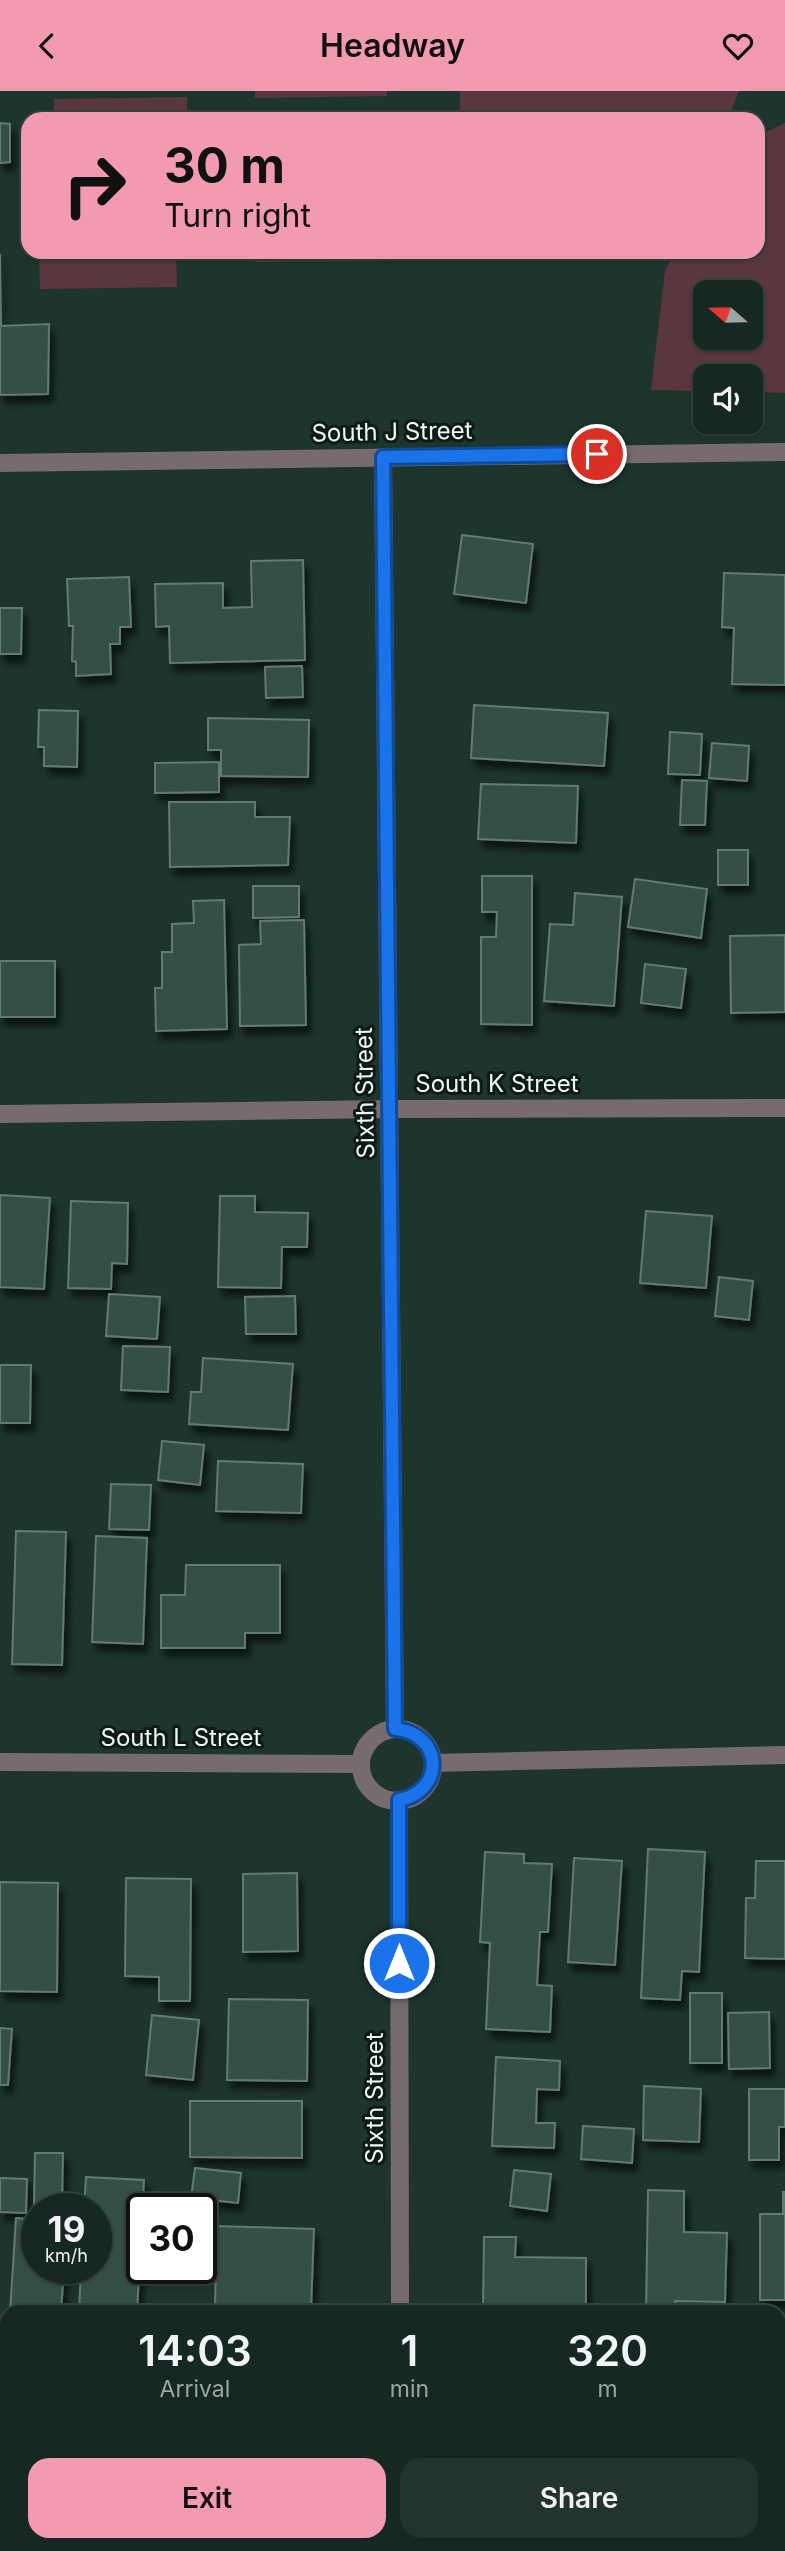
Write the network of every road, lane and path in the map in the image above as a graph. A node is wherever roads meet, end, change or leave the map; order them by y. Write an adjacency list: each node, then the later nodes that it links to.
1 (785, 452): 2 (street, South J Street)
2 (383, 457): 3 (street, South J Street); 5 (street, Sixth Street)
3 (0, 463)
4 (785, 1108): 5 (street, South K Street)
5 (389, 1109): 6 (street, South K Street); 7 (street, Sixth Street)
6 (0, 1114)
7 (395, 1729): 10 (street); 11 (street)
8 (785, 1755): 10 (street)
9 (0, 1762): 11 (street, South L Street)
10 (433, 1763): 12 (street)
11 (361, 1764): 12 (street)
12 (399, 1800): 13 (street, Sixth Street)
13 (400, 2305)

